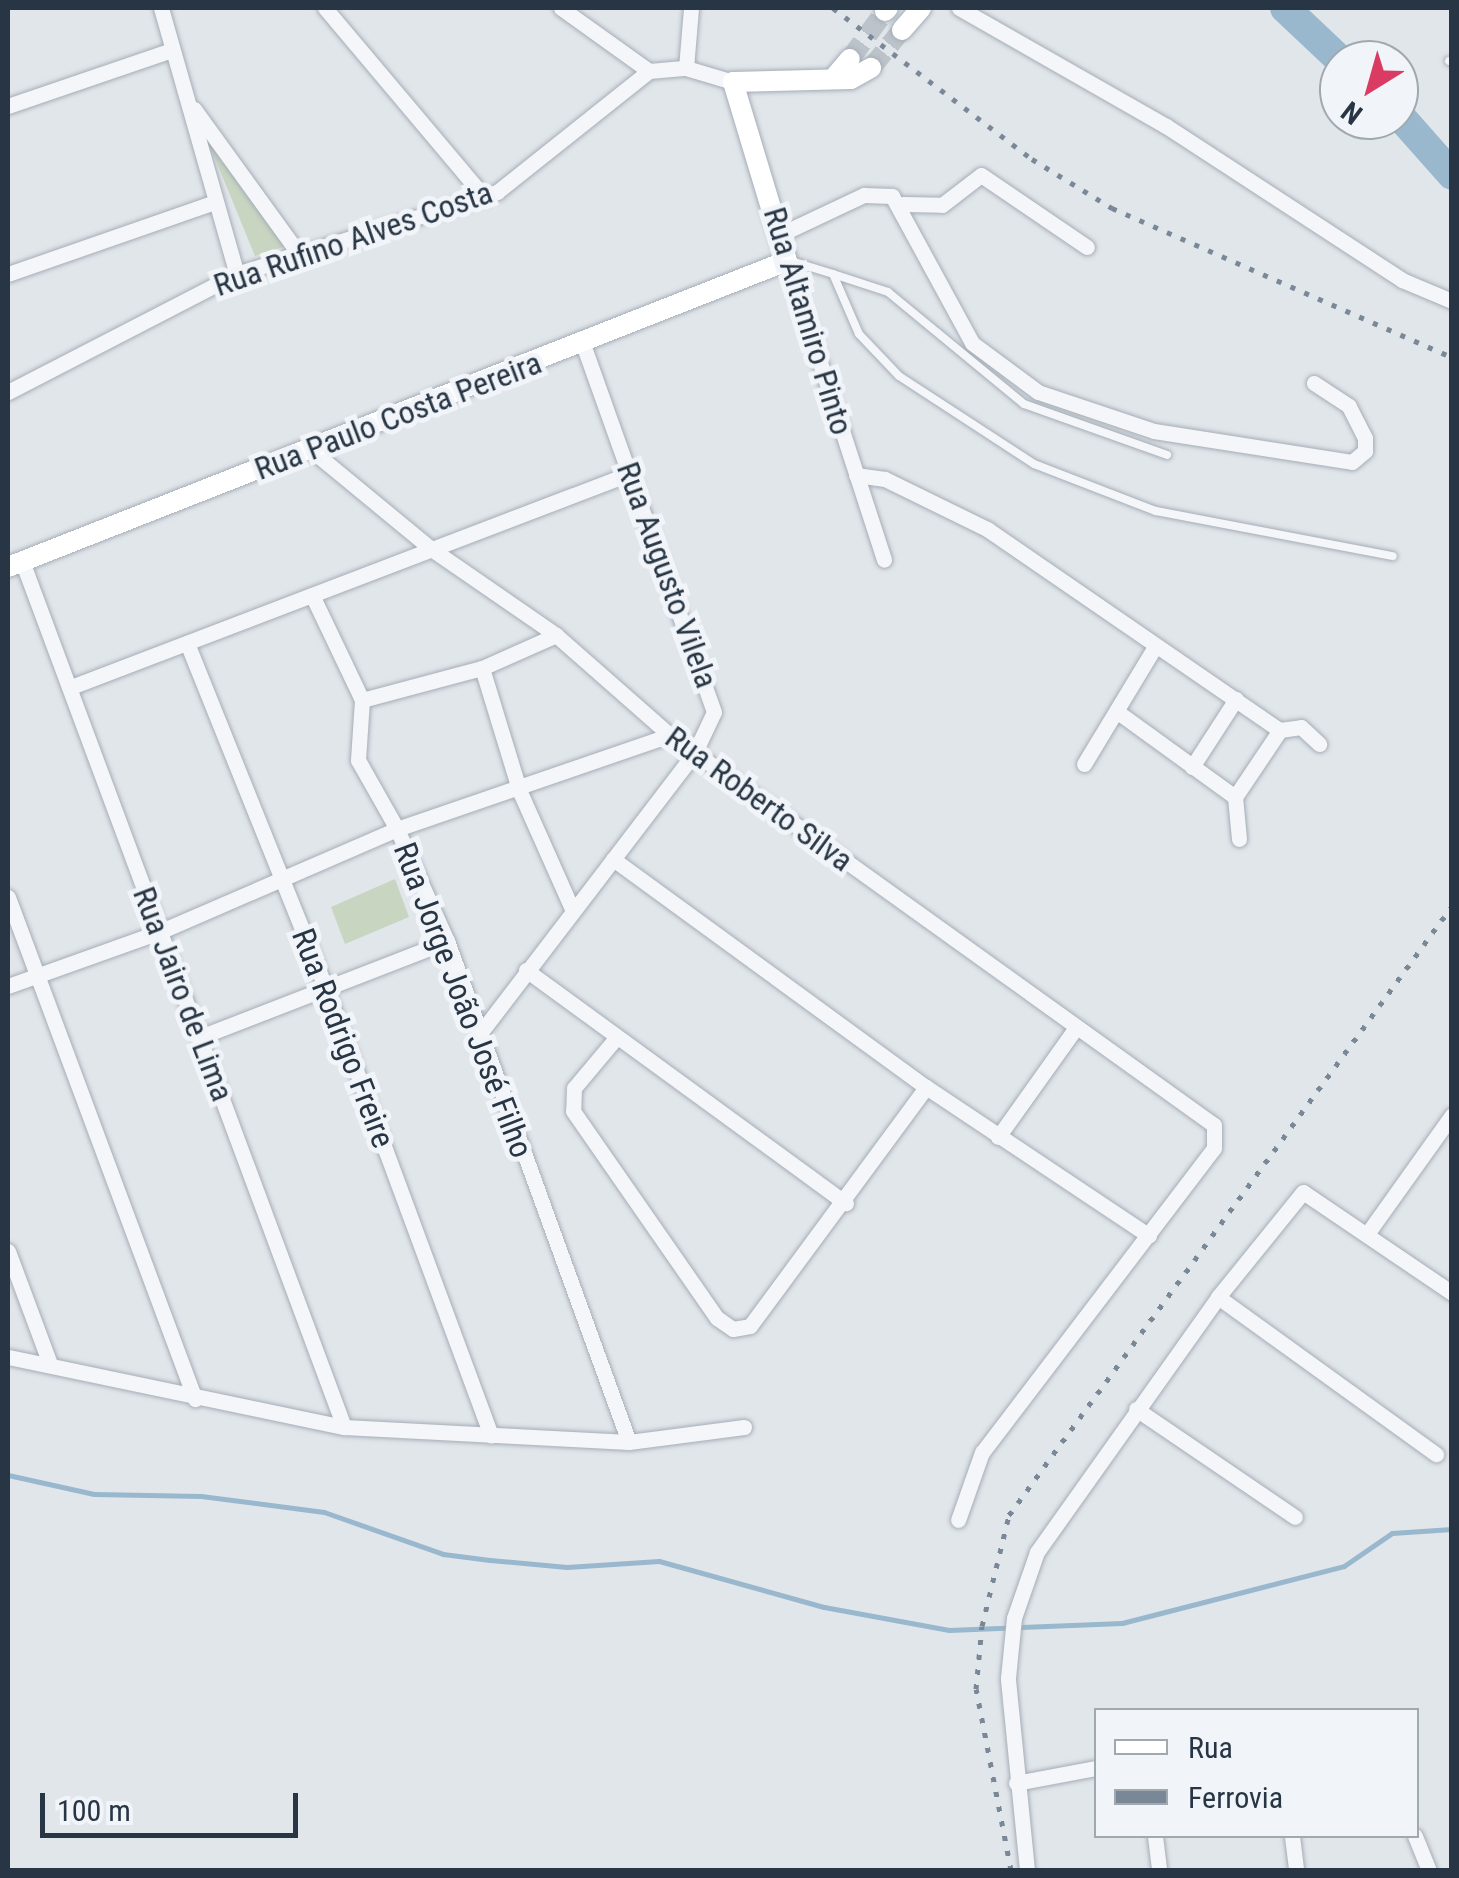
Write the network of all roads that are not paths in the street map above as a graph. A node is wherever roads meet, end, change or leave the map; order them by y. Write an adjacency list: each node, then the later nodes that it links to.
1 (161, 8): 8 (street)
2 (325, 8): 17 (street)
3 (561, 8): 12 (street)
4 (691, 8): 10 (street)
5 (921, 8): 7 (street)
6 (959, 8): 27 (street)
7 (902, 30)
8 (172, 50): 15 (street); 16 (street)
9 (850, 59): 13 (street)
10 (686, 68): 12 (street); 14 (street)
11 (872, 68): 13 (street)
12 (649, 70): 17 (street, Rua Rufino Alves Costa)
13 (833, 80): 14 (street)
14 (733, 82): 20 (street, Rua Altamiro Pinto)
15 (189, 102): 18 (street); 22 (street)
16 (8, 106)
17 (484, 196): 22 (street, Rua Rufino Alves Costa)
18 (215, 202): 24 (street); 25 (street)
19 (902, 204): 20 (street); 21 (street); 29 (street)
20 (781, 234): 23 (street, Rua Altamiro Pinto)
21 (1086, 247)
22 (299, 254): 25 (street, Rua Rufino Alves Costa)
23 (787, 261): 26 (lane); 28 (street, Rua Paulo Costa Pereira); 34 (street, Rua Altamiro Pinto)
24 (8, 274)
25 (237, 274): 30 (street, Rua Rufino Alves Costa)
26 (833, 274): 32 (lane); 36 (lane)
27 (1452, 302)
28 (584, 344): 31 (street, Rua Paulo Costa Pereira); 33 (street, Rua Augusto Vilela)
29 (1314, 383)
30 (8, 392)
31 (310, 449): 35 (street, Rua Roberto Silva); 38 (street, Rua Paulo Costa Pereira)
32 (1166, 455)
33 (631, 473): 35 (street); 51 (street, Rua Augusto Vilela)
34 (856, 475): 37 (street, Rua Altamiro Pinto); 42 (street)
35 (430, 548): 39 (street); 40 (street, Rua Roberto Silva)
36 (1393, 556)
37 (884, 560)
38 (15, 564): 44 (street, Rua Jairo de Lima)
39 (312, 595): 41 (street); 46 (street)
40 (556, 636): 43 (street); 49 (street, Rua Roberto Silva)
41 (188, 643): 44 (street); 59 (street, Rua Rodrigo Freire)
42 (1153, 650): 45 (street); 47 (street)
43 (482, 668): 46 (street); 54 (street)
44 (71, 687): 62 (street, Rua Jairo de Lima)
45 (1236, 699): 48 (street); 53 (street)
46 (362, 700): 56 (street)
47 (1118, 713): 52 (street); 53 (street)
48 (1280, 730): 50 (street); 55 (street)
49 (670, 735): 51 (street, Rua Roberto Silva); 54 (street, Rua Jorge João José Filho)
50 (1319, 744)
51 (695, 752): 58 (street, Rua Augusto Vilela); 68 (street, Rua Roberto Silva)
52 (1084, 764)
53 (1192, 767): 55 (street)
54 (520, 792): 56 (street, Rua Jorge João José Filho); 61 (street)
55 (1235, 798): 57 (street)
56 (397, 829): 59 (street); 63 (street, Rua Jorge João José Filho)
57 (1239, 839)
58 (613, 859): 61 (street, Rua Augusto Vilela); 72 (street)
59 (281, 878): 62 (street); 67 (street, Rua Rodrigo Freire)
60 (8, 897): 65 (street)
61 (572, 910): 64 (street, Rua Augusto Vilela)
62 (159, 932): 65 (street); 70 (street, Rua Jairo de Lima)
63 (447, 941): 67 (street); 69 (street, Rua Jorge João José Filho)
64 (526, 970): 69 (street, Rua Augusto Vilela); 71 (street)
65 (37, 975): 66 (street); 83 (street)
66 (8, 986)
67 (328, 992): 70 (street); 87 (street, Rua Rodrigo Freire)
68 (1075, 1029): 74 (street); 77 (street, Rua Roberto Silva)
69 (478, 1036): 88 (street, Rua Jorge João José Filho)
70 (200, 1037): 85 (street, Rua Jairo de Lima)
71 (616, 1038): 75 (street); 75 (street)
72 (926, 1086): 74 (street); 75 (street)
73 (1452, 1115): 76 (street)
74 (998, 1137): 77 (street)
75 (846, 1203)
76 (1368, 1234): 79 (street); 80 (street)
77 (1149, 1236): 91 (street)
78 (8, 1251): 82 (street)
79 (1452, 1293)
80 (1218, 1297): 84 (street); 89 (street)
81 (8, 1357): 82 (street)
82 (50, 1364): 83 (street)
83 (196, 1399): 85 (street)
84 (1136, 1409): 90 (street); 93 (street)
85 (344, 1426): 87 (street)
86 (744, 1427): 88 (street)
87 (491, 1436): 88 (street)
88 (629, 1442)
89 (1436, 1454)
90 (1295, 1517)
91 (958, 1520)
92 (1094, 1768): 93 (street)
93 (1016, 1783): 97 (street)
94 (1155, 1838): 98 (street)
95 (1292, 1838): 99 (street)
96 (1416, 1838): 100 (street)
97 (1027, 1870)
98 (1159, 1870)
99 (1296, 1870)
100 (1429, 1870)

